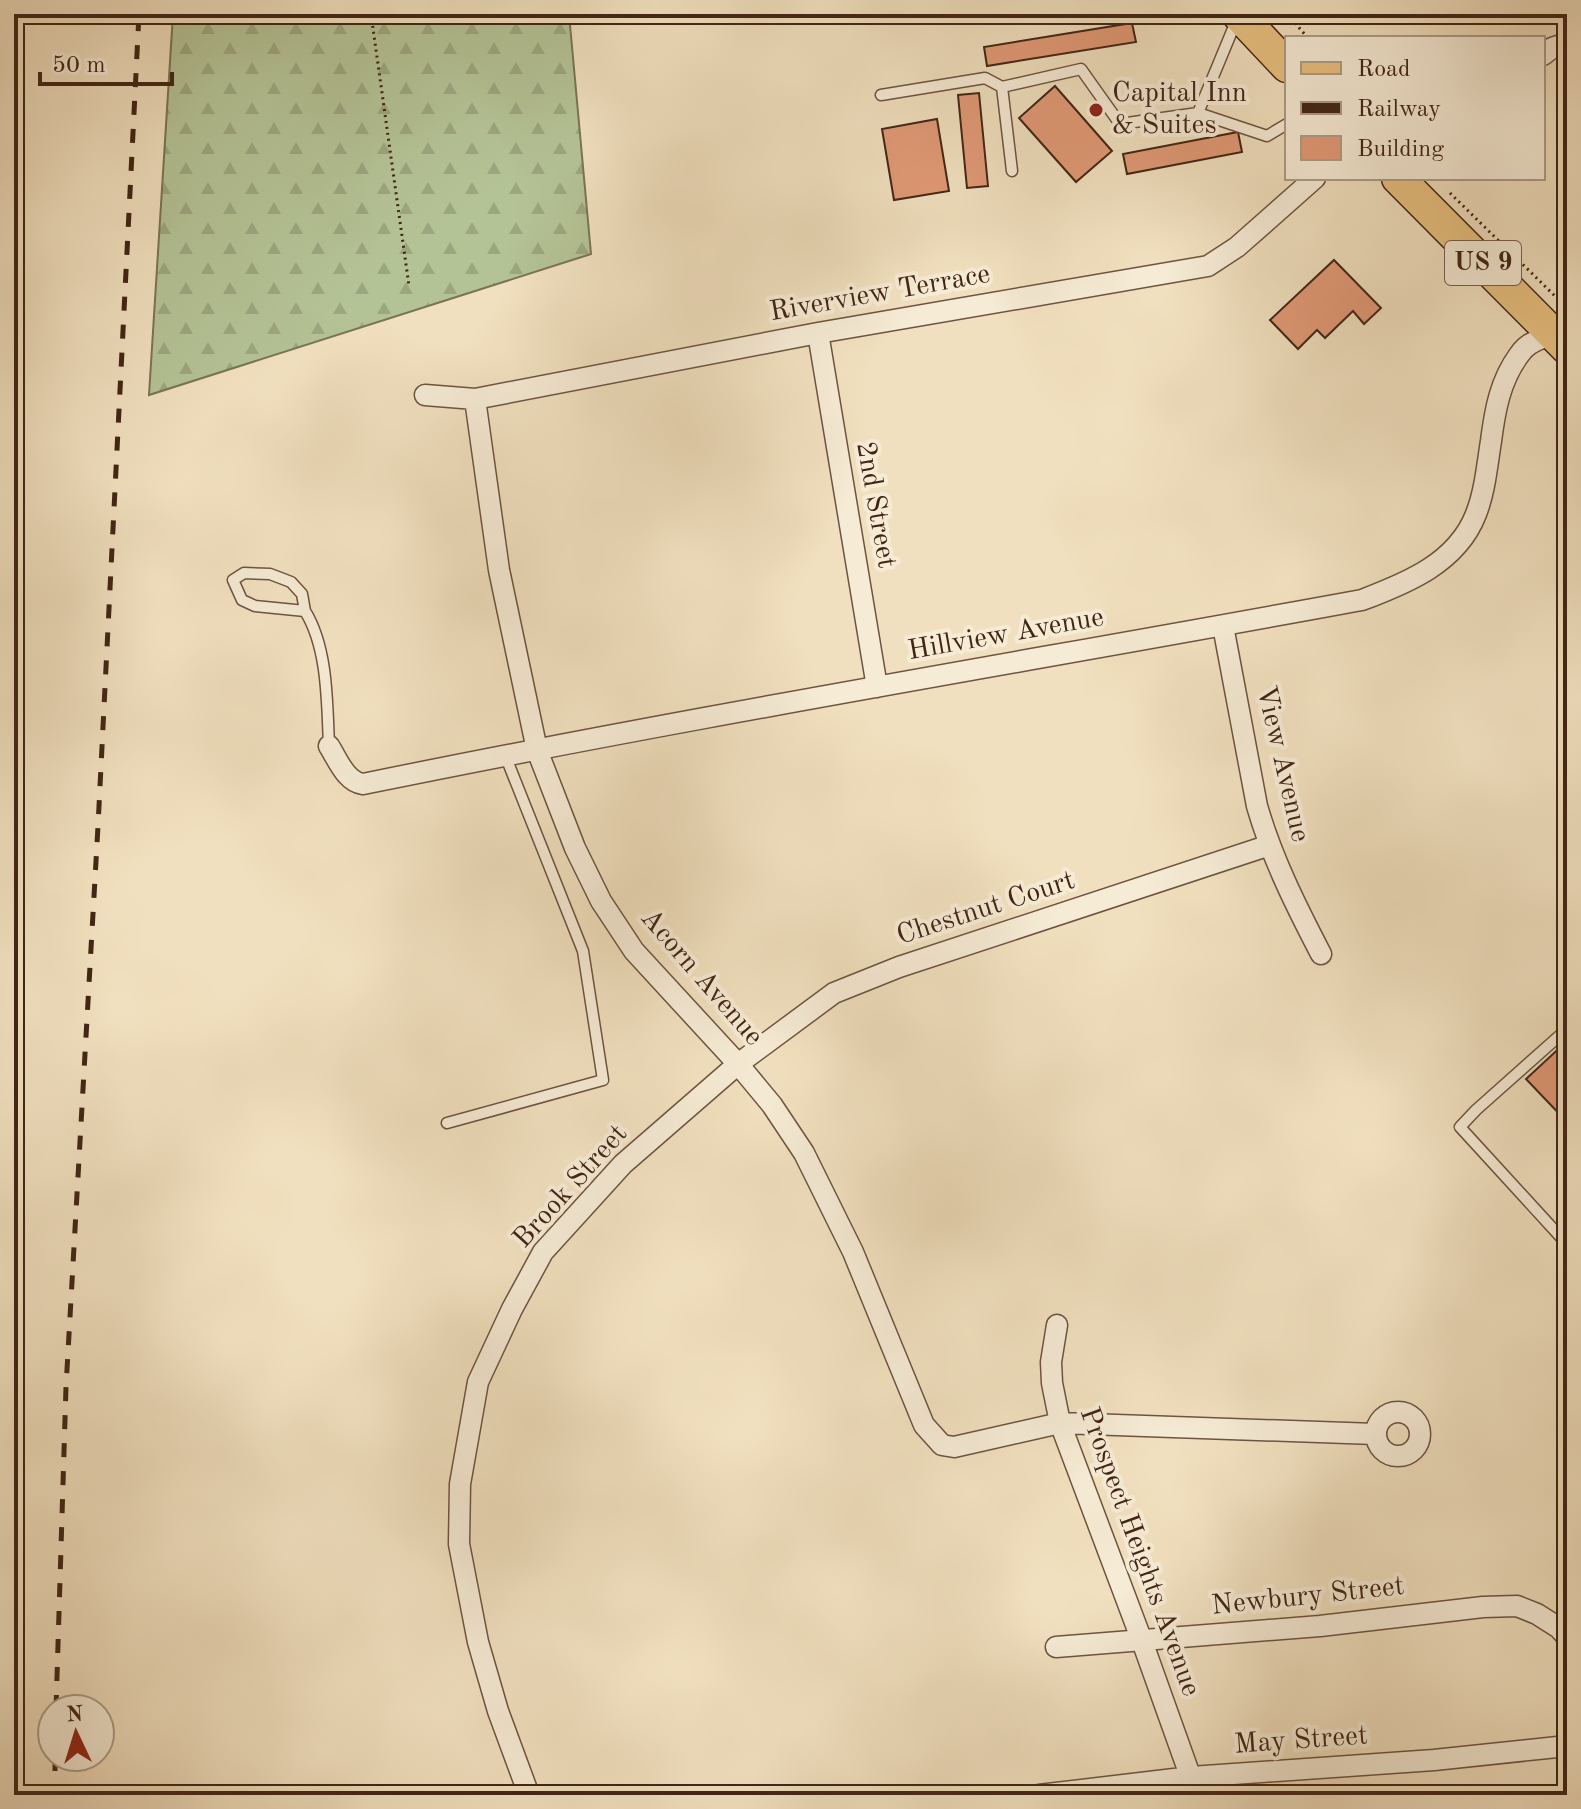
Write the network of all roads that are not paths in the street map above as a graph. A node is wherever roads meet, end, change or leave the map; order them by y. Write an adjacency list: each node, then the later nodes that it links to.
1 (1238, 14): 4 (main road); 7 (lane)
2 (1567, 43): 3 (street)
3 (1545, 53)
4 (1285, 64)
5 (1002, 87): 6 (lane); 7 (lane); 9 (lane)
6 (881, 95)
7 (1198, 113): 8 (lane)
8 (1285, 125)
9 (1012, 171)
10 (1313, 180): 13 (street, Riverview Terrace)
11 (1405, 180): 12 (main road, US 9)
12 (1563, 327): 17 (street, Hillview Avenue)
13 (818, 333): 15 (street, Riverview Terrace); 18 (street, 2nd Street)
14 (425, 395): 15 (street, Riverview Terrace)
15 (475, 399): 20 (street, Acorn Avenue)
16 (305, 611): 16 (lane); 19 (lane)
17 (1223, 626): 18 (street, Hillview Avenue); 22 (street, View Avenue)
18 (877, 687): 20 (street, Hillview Avenue)
19 (329, 746): 21 (street, Hillview Avenue)
20 (537, 750): 21 (street, Hillview Avenue); 25 (street, Acorn Avenue)
21 (505, 755): 26 (lane)
22 (1270, 845): 23 (street, View Avenue); 25 (street, Chestnut Court)
23 (1321, 954)
24 (1567, 1029): 27 (lane)
25 (738, 1064): 29 (street, Acorn Avenue); 36 (street, Brook Street)
26 (447, 1123)
27 (1567, 1244)
28 (1057, 1325): 29 (street, Prospect Heights Avenue)
29 (1060, 1423): 30 (street, Acorn Avenue); 32 (street, Prospect Heights Avenue)
30 (1375, 1434)
31 (1567, 1637): 32 (street, Newbury Street)
32 (1142, 1641): 33 (street, Newbury Street); 35 (street, Prospect Heights Avenue)
33 (1056, 1647)
34 (1567, 1746): 35 (street, May Street)
35 (1194, 1786): 37 (street, May Street)
36 (529, 1795)
37 (1039, 1795)

